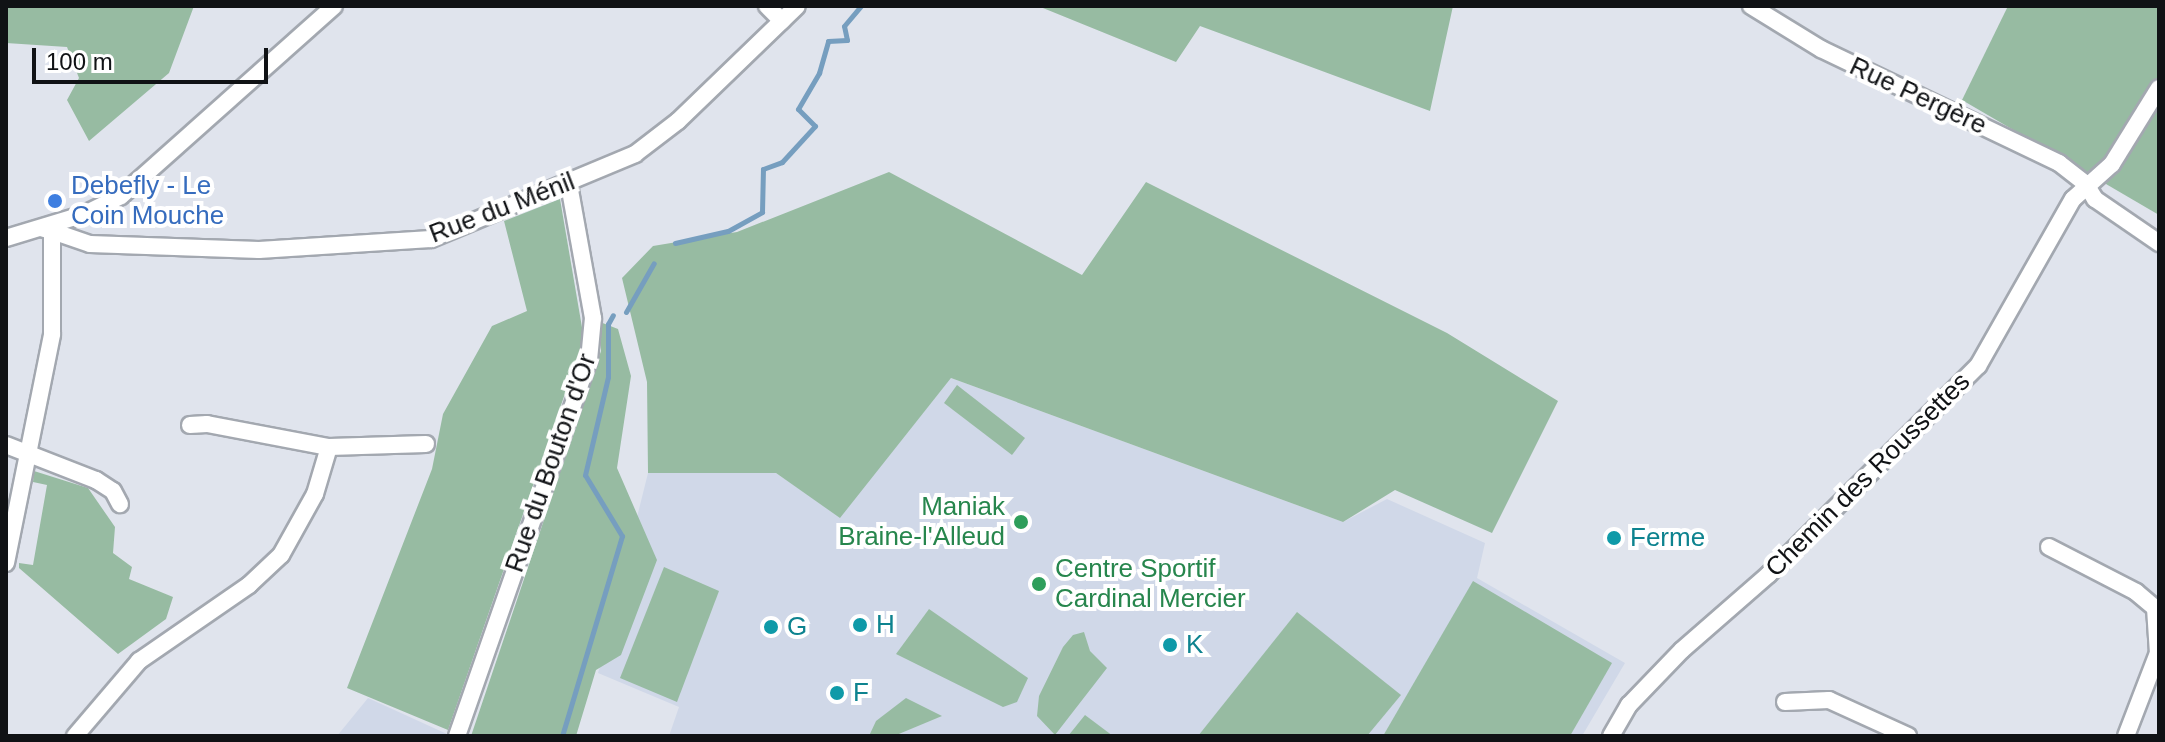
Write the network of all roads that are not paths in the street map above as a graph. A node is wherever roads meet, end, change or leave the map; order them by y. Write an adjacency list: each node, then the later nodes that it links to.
1 (334, 6): 9 (street)
2 (767, 6): 5 (street)
3 (797, 6): 5 (street, Rue du Ménil)
4 (1751, 6): 7 (street, Rue Pergère)
5 (782, 21): 8 (street, Rue du Ménil)
6 (2159, 88): 7 (street)
7 (2085, 183): 11 (street, Rue Pergère); 23 (street, Chemin des Roussettes)
8 (569, 184): 9 (street, Rue du Ménil); 22 (street, Rue du Bouton d'Or)
9 (47, 230): 10 (street); 16 (street)
10 (6, 238)
11 (2159, 243)
12 (190, 425): 15 (street)
13 (426, 444): 15 (street)
14 (6, 445): 16 (street)
15 (329, 447): 21 (street)
16 (26, 453): 17 (street); 19 (street)
17 (120, 504)
18 (2049, 547): 25 (street)
19 (6, 563)
20 (1785, 702): 24 (street)
21 (75, 736)
22 (457, 736)
23 (1611, 736)
24 (1908, 736)
25 (2126, 736)

